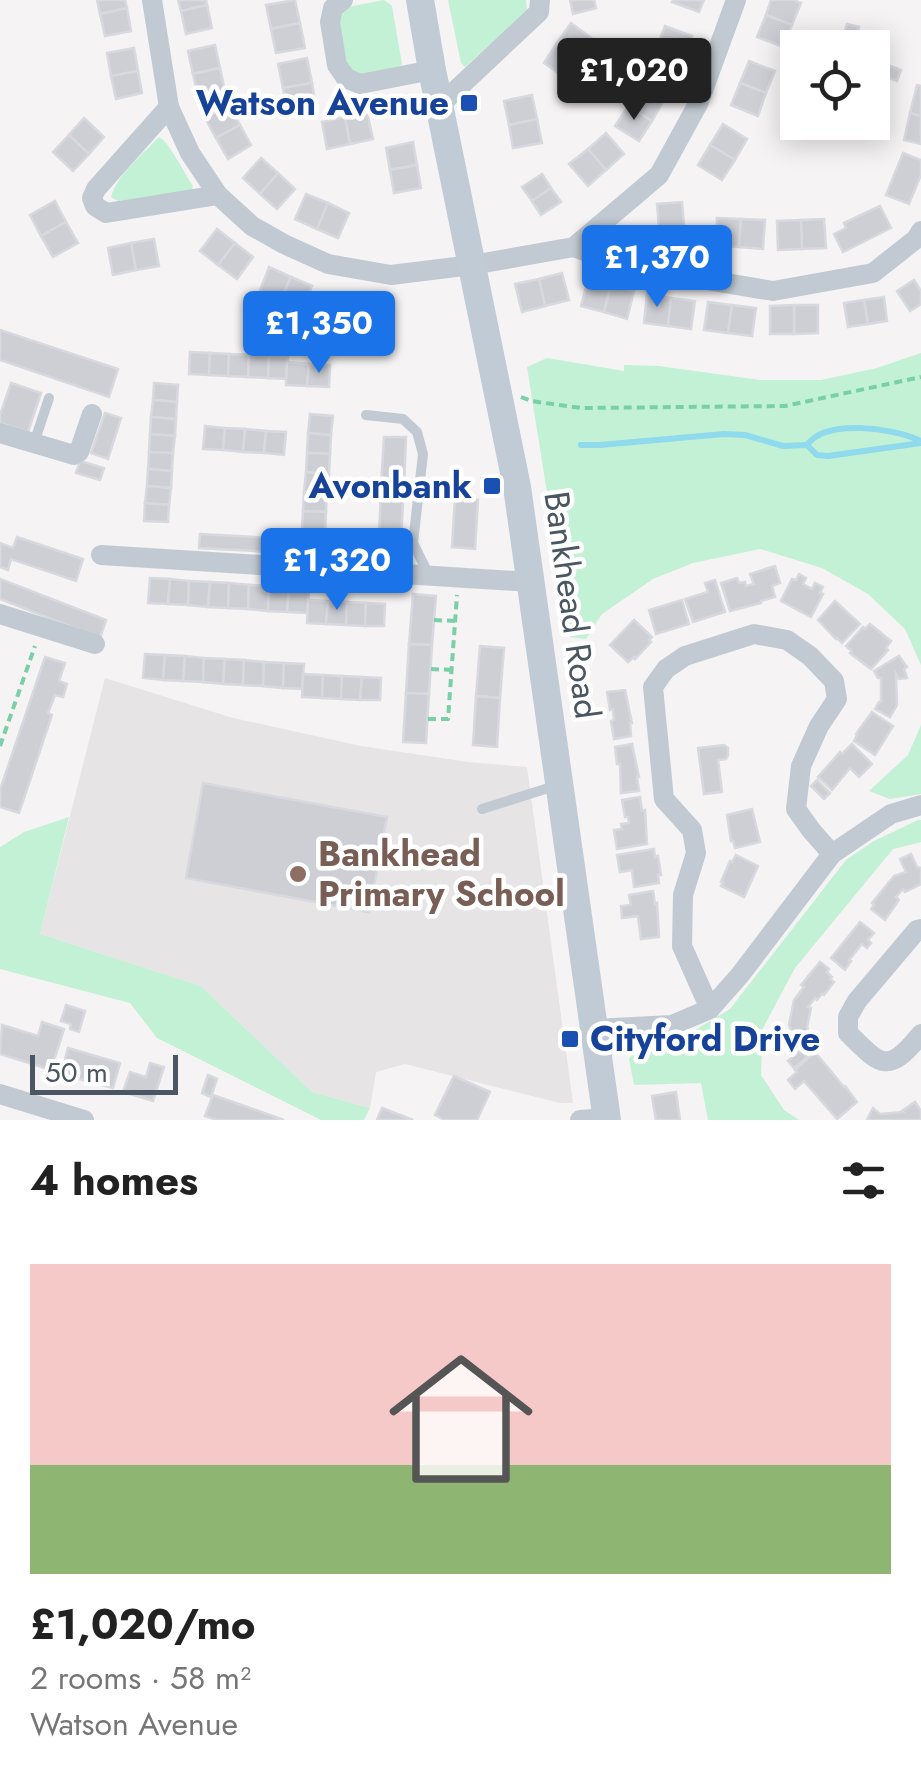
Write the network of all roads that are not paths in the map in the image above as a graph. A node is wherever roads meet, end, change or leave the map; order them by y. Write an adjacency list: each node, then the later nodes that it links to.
1 (152, 0): 8 (street)
2 (344, 0): 6 (street)
3 (420, 0): 6 (street, Bankhead Road)
4 (540, 0): 7 (street)
5 (736, 0): 11 (street)
6 (432, 70): 7 (street, Bankhead Road)
7 (440, 105): 12 (street, Bankhead Road)
8 (170, 107): 9 (street); 9 (street)
9 (218, 195): 12 (street)
10 (921, 231): 11 (street)
11 (574, 246): 12 (street)
12 (472, 265): 20 (street, Bankhead Road)
13 (50, 398): 17 (lane)
14 (92, 414): 17 (street)
15 (366, 415): 19 (lane)
16 (0, 433): 17 (street)
17 (34, 443)
18 (102, 555): 19 (street)
19 (430, 576): 20 (street)
20 (531, 582): 23 (street, Bankhead Road)
21 (0, 614): 22 (street)
22 (95, 644)
23 (559, 784): 25 (lane); 29 (street, Bankhead Road)
24 (921, 805): 26 (street)
25 (482, 809)
26 (832, 854): 28 (street); 28 (street)
27 (921, 929): 30 (street)
28 (710, 1009): 29 (street)
29 (594, 1029): 32 (street, Bankhead Road)
30 (921, 1034)
31 (0, 1094): 33 (street)
32 (598, 1119)
33 (84, 1120)

